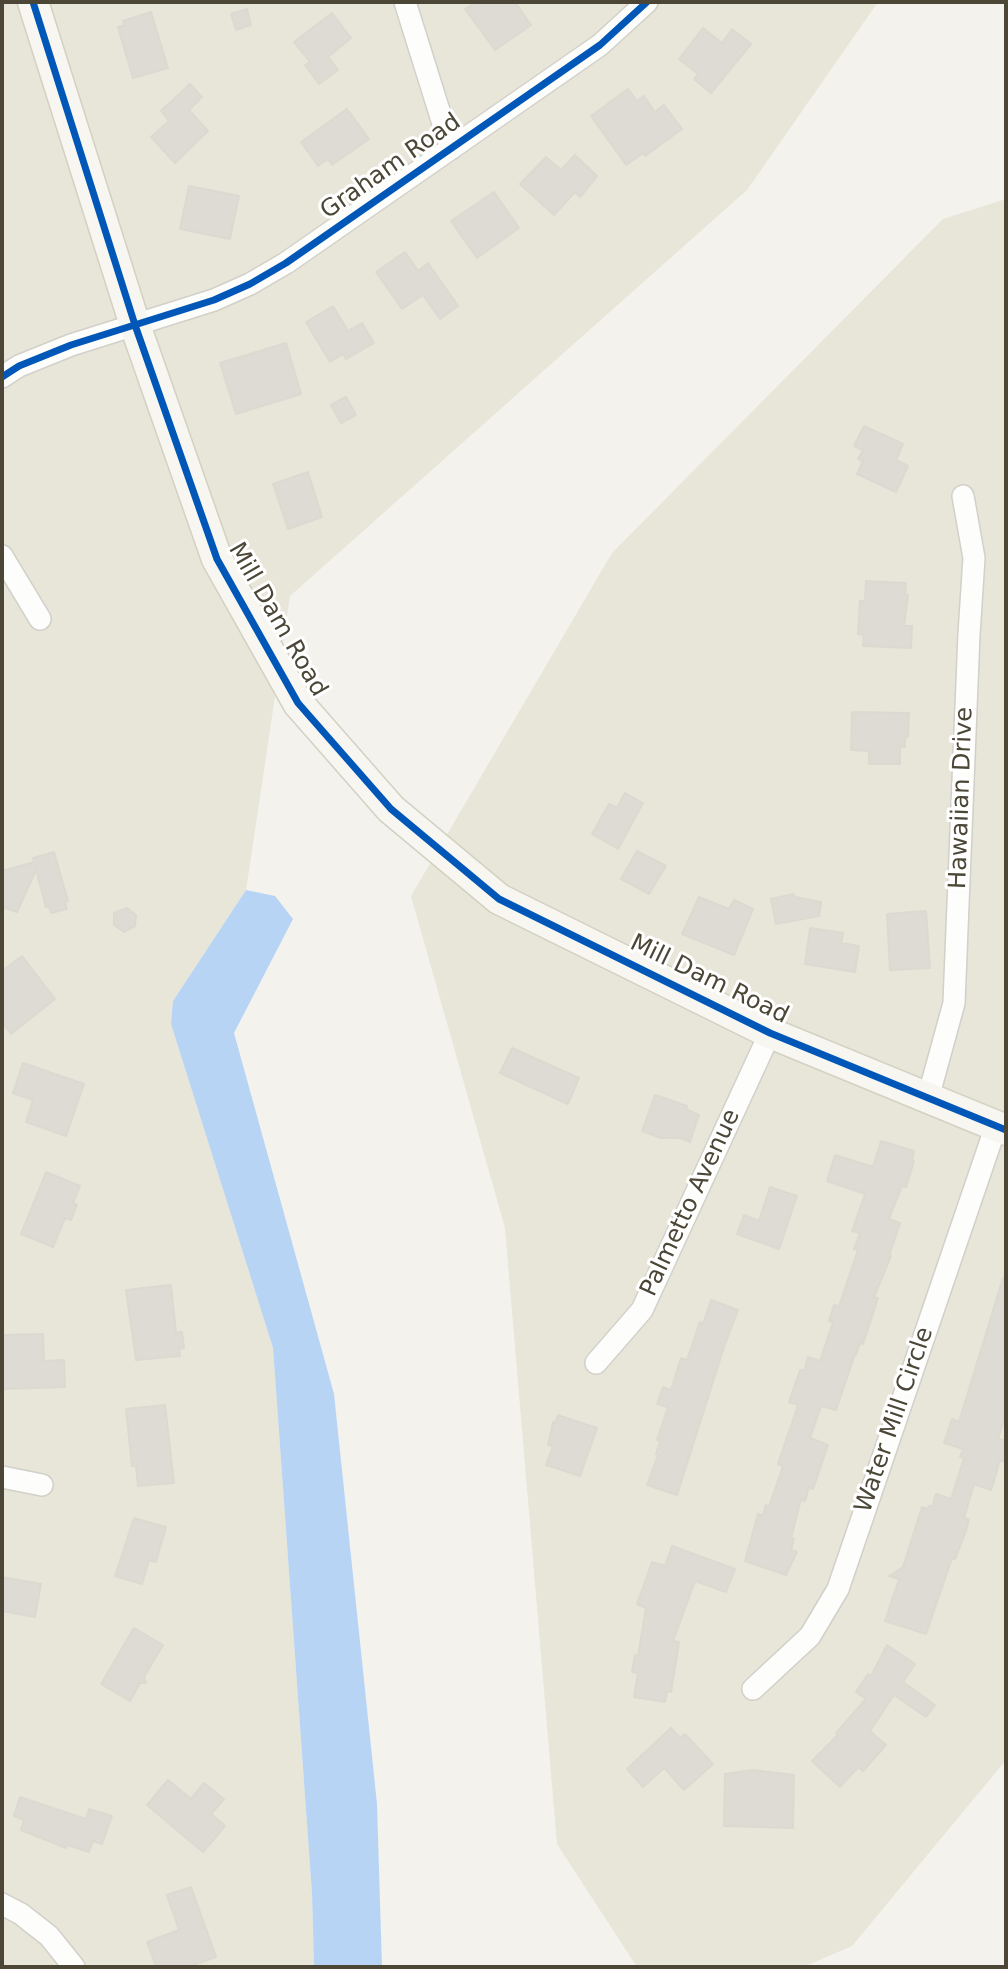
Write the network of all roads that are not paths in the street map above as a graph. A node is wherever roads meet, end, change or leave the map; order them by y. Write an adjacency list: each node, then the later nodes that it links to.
1 (33, 2): 5 (street, Mill Dam Road)
2 (405, 2): 4 (street)
3 (648, 2): 4 (street, Graham Road)
4 (451, 149): 5 (street, Graham Road)
5 (135, 325): 6 (street, Graham Road); 10 (street, Mill Dam Road)
6 (2, 377)
7 (963, 496): 11 (street, Hawaiian Drive)
8 (2, 556): 9 (street)
9 (40, 619)
10 (770, 1032): 11 (street, Mill Dam Road); 13 (street, Palmetto Avenue)
11 (928, 1098): 12 (street, Mill Dam Road)
12 (1001, 1128): 16 (street, Water Mill Circle)
13 (596, 1363)
14 (2, 1476): 15 (street)
15 (42, 1486)
16 (753, 1689)
17 (2, 1904): 18 (street)
18 (74, 1967)

